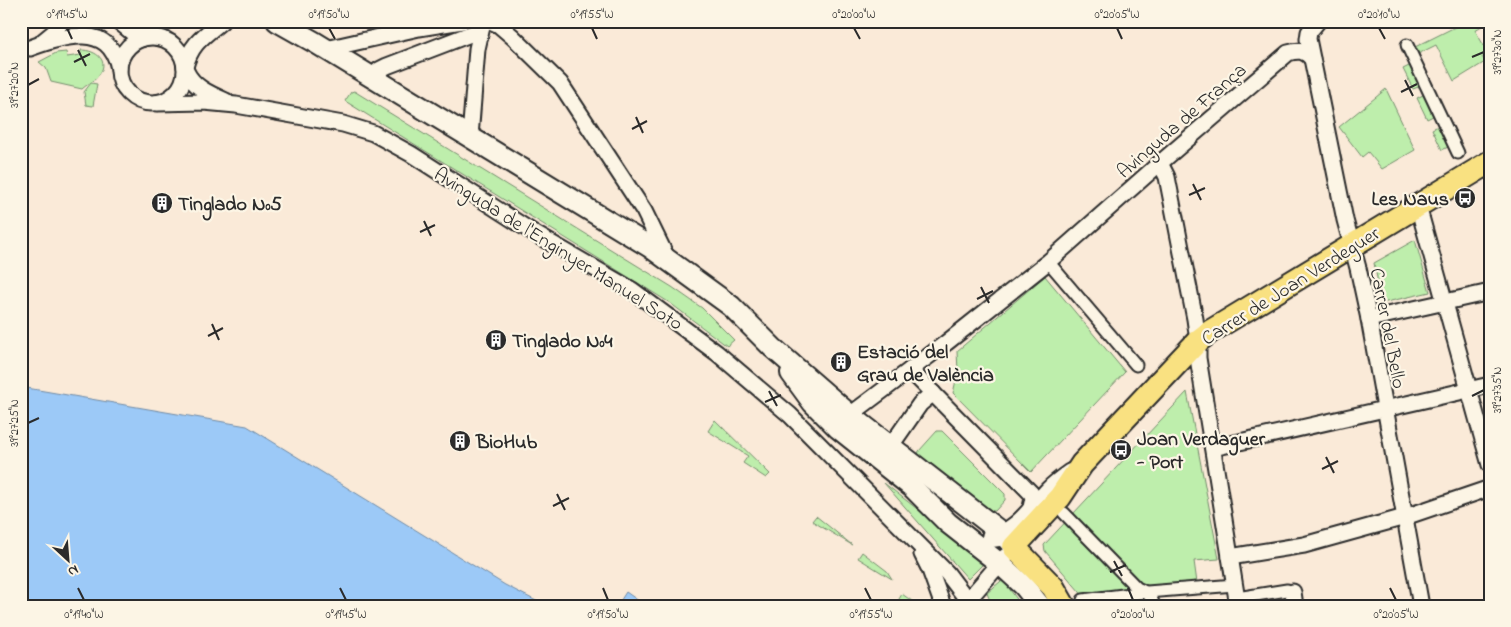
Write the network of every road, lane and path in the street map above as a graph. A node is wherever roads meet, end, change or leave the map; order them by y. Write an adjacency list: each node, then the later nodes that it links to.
1 (62, 21): 11 (street)
2 (118, 21): 9 (street)
3 (144, 21): 9 (street)
4 (222, 21): 14 (street)
5 (277, 21): 12 (main road)
6 (462, 21): 12 (street)
7 (1318, 21): 13 (street)
8 (485, 24): 16 (street); 19 (street); 25 (street)
9 (141, 39): 14 (street); 15 (street)
10 (1407, 45): 20 (street)
11 (26, 49): 15 (street)
12 (326, 49): 16 (main road)
13 (1312, 59): 22 (street, Avinguda de França); 24 (street, Carrer del Bello)
14 (185, 69): 17 (street); 18 (street, Avinguda de l'Enginyer Manuel Soto)
15 (119, 70): 17 (street)
16 (372, 77): 19 (main road)
17 (157, 103): 18 (street, Avinguda de l'Enginyer Manuel Soto)
18 (236, 105): 47 (street, Avinguda de l'Enginyer Manuel Soto)
19 (470, 137): 25 (main road)
20 (1458, 153)
21 (1490, 162): 23 (main road, Carrer de Joan Verdeguer)
22 (1160, 163): 26 (street, Avinguda de França); 30 (street)
23 (1418, 206): 24 (main road, Carrer de Joan Verdeguer); 28 (street)
24 (1352, 247): 29 (street, Carrer del Bello); 30 (main road, Carrer de Joan Verdeguer)
25 (667, 260): 31 (main road)
26 (1049, 264): 32 (street); 33 (street, Avinguda de França)
27 (1490, 292): 28 (street)
28 (1446, 302): 29 (street); 35 (street)
29 (1369, 319): 37 (street, Carrer del Bello)
30 (1198, 341): 40 (street); 41 (main road, Carrer de Joan Verdeguer)
31 (773, 348): 38 (main road); 48 (main road)
32 (1136, 365)
33 (910, 370): 36 (street); 38 (street, Avinguda de França)
34 (1490, 385): 35 (street)
35 (1469, 389): 37 (street); 42 (street)
36 (933, 394): 39 (street); 44 (street)
37 (1385, 410): 40 (street); 46 (street, Carrer del Bello)
38 (850, 415): 39 (main road)
39 (890, 447): 48 (main road)
40 (1213, 448): 49 (street)
41 (1082, 464): 44 (main road); 48 (main road, Carrer de Joan Verdeguer)
42 (1490, 465)
43 (1490, 488): 46 (street)
44 (1030, 512): 48 (main road)
45 (1064, 513): 50 (street)
46 (1405, 517): 49 (street); 58 (street, Carrer del Bello)
47 (905, 530): 53 (street, Avinguda de l'Enginyer Manuel Soto); 55 (street, Avinguda de l'Enginyer Manuel Soto)
48 (1006, 548): 53 (street, Avinguda de l'Enginyer Manuel Soto); 54 (main road); 56 (main road)
49 (1230, 557): 51 (street)
50 (1147, 592): 51 (street); 54 (street); 57 (street)
51 (1236, 596): 52 (street)
52 (1291, 596)
53 (970, 603)
54 (1073, 603)
55 (944, 606)
56 (1040, 606)
57 (1154, 606)
58 (1421, 606)

